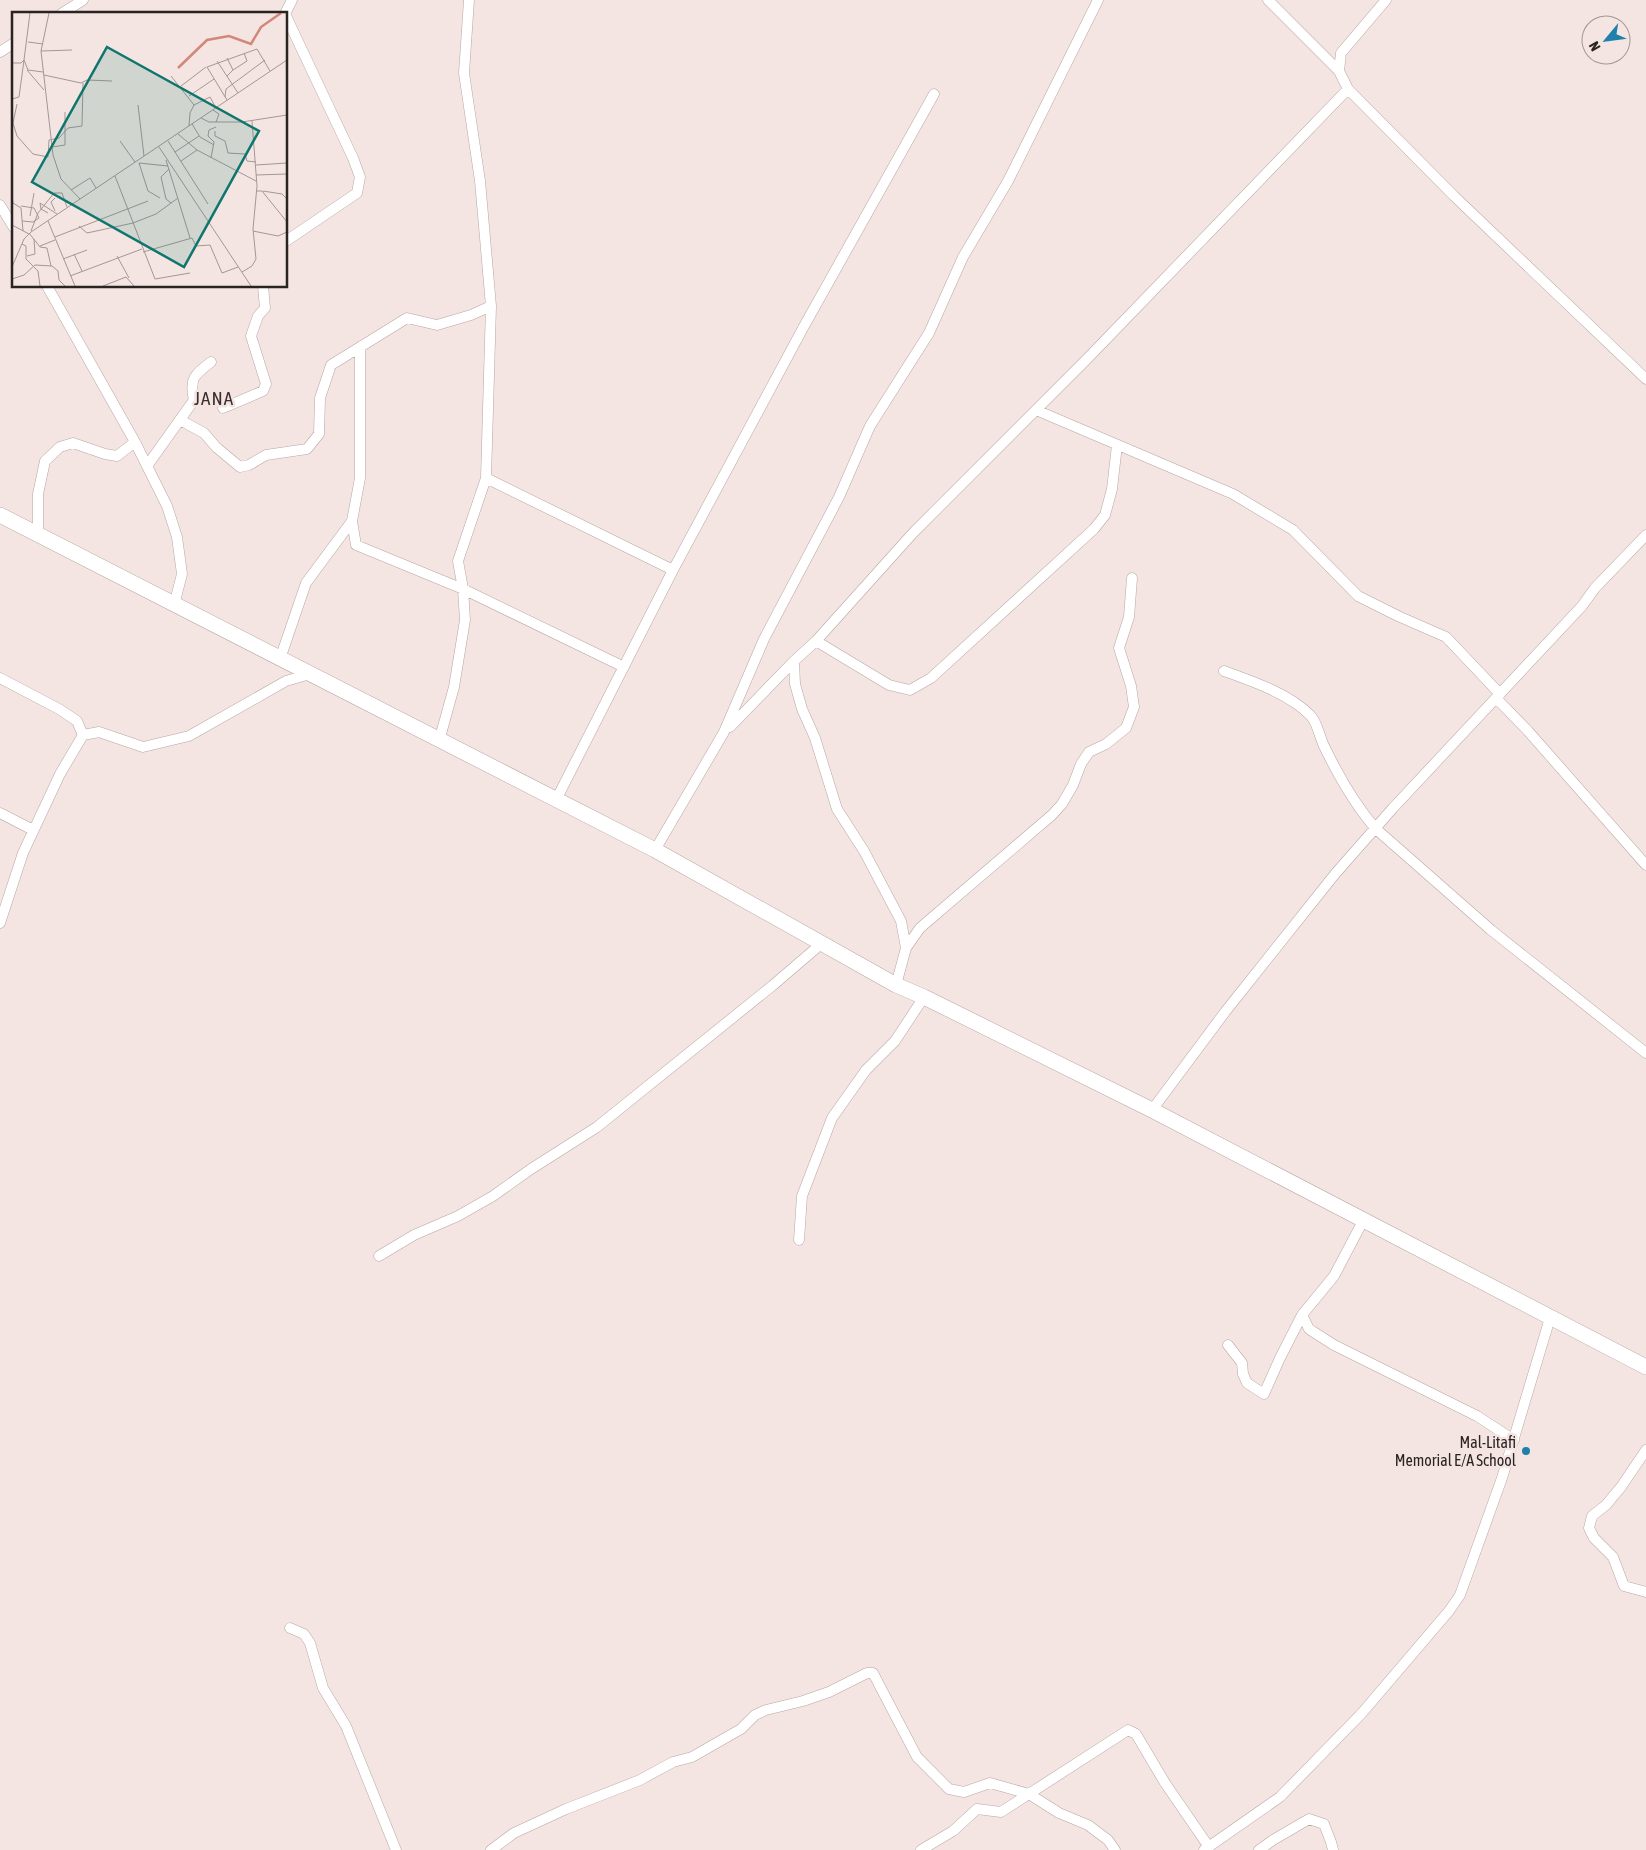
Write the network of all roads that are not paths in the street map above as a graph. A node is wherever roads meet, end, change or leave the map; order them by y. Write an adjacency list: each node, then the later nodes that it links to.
1 (83, 0): 7 (street)
2 (292, 0): 8 (street)
3 (469, 0): 20 (street)
4 (1098, 0): 47 (street)
5 (1268, 0): 12 (street)
6 (1386, 0): 12 (street)
7 (64, 12)
8 (287, 12)
9 (288, 19): 17 (street)
10 (12, 44): 11 (street)
11 (0, 52)
12 (1339, 71): 13 (street)
13 (1348, 89): 23 (street); 25 (street)
14 (934, 94): 35 (street)
15 (0, 205): 16 (street)
16 (12, 225)
17 (288, 240)
18 (48, 288): 27 (street)
19 (263, 288): 24 (street)
20 (491, 306): 21 (street); 30 (street)
21 (360, 348): 26 (street); 32 (street)
22 (211, 362): 26 (street)
23 (1646, 379)
24 (223, 408)
25 (1036, 410): 28 (street); 39 (street)
26 (180, 420): 29 (street)
27 (135, 442): 29 (street); 33 (street)
28 (1117, 445): 39 (street); 46 (street)
29 (147, 466): 38 (street)
30 (486, 478): 35 (street); 37 (street)
31 (2, 519): 33 (main road)
32 (352, 521): 37 (street); 40 (street)
33 (38, 535): 38 (main road)
34 (1646, 535): 46 (street)
35 (673, 570): 42 (street)
36 (1132, 578): 58 (street)
37 (463, 588): 42 (street); 49 (street)
38 (174, 605): 40 (main road)
39 (816, 641): 41 (street)
40 (280, 659): 44 (main road)
41 (794, 660): 47 (street); 58 (street)
42 (624, 667): 50 (street)
43 (1224, 671): 52 (street)
44 (310, 674): 48 (street); 49 (main road)
45 (0, 678): 48 (street)
46 (1498, 696): 52 (street); 55 (street)
47 (724, 732): 54 (street)
48 (83, 735): 53 (street)
49 (440, 741): 50 (main road)
50 (556, 800): 54 (main road)
51 (0, 813): 53 (street)
52 (1376, 829): 61 (street); 62 (street)
53 (33, 830): 56 (street)
54 (655, 850): 57 (main road)
55 (1646, 865)
56 (0, 923)
57 (821, 944): 59 (main road); 65 (street)
58 (906, 948): 59 (street)
59 (896, 985): 60 (main road)
60 (924, 997): 62 (main road); 64 (street)
61 (1646, 1053)
62 (1152, 1110): 63 (main road)
63 (1363, 1221): 66 (street); 67 (main road)
64 (799, 1240)
65 (379, 1256)
66 (1302, 1315): 68 (street); 70 (street)
67 (1550, 1318): 69 (main road); 70 (street)
68 (1228, 1345)
69 (1646, 1367)
70 (1514, 1440): 75 (street)
71 (1646, 1450): 72 (street)
72 (1646, 1592)
73 (290, 1628): 76 (street)
74 (1029, 1794): 75 (street); 77 (street); 78 (street); 79 (street)
75 (1206, 1848)
76 (396, 1850)
77 (491, 1850)
78 (921, 1850)
79 (1115, 1850)
80 (1259, 1850): 81 (street)
81 (1333, 1850)

